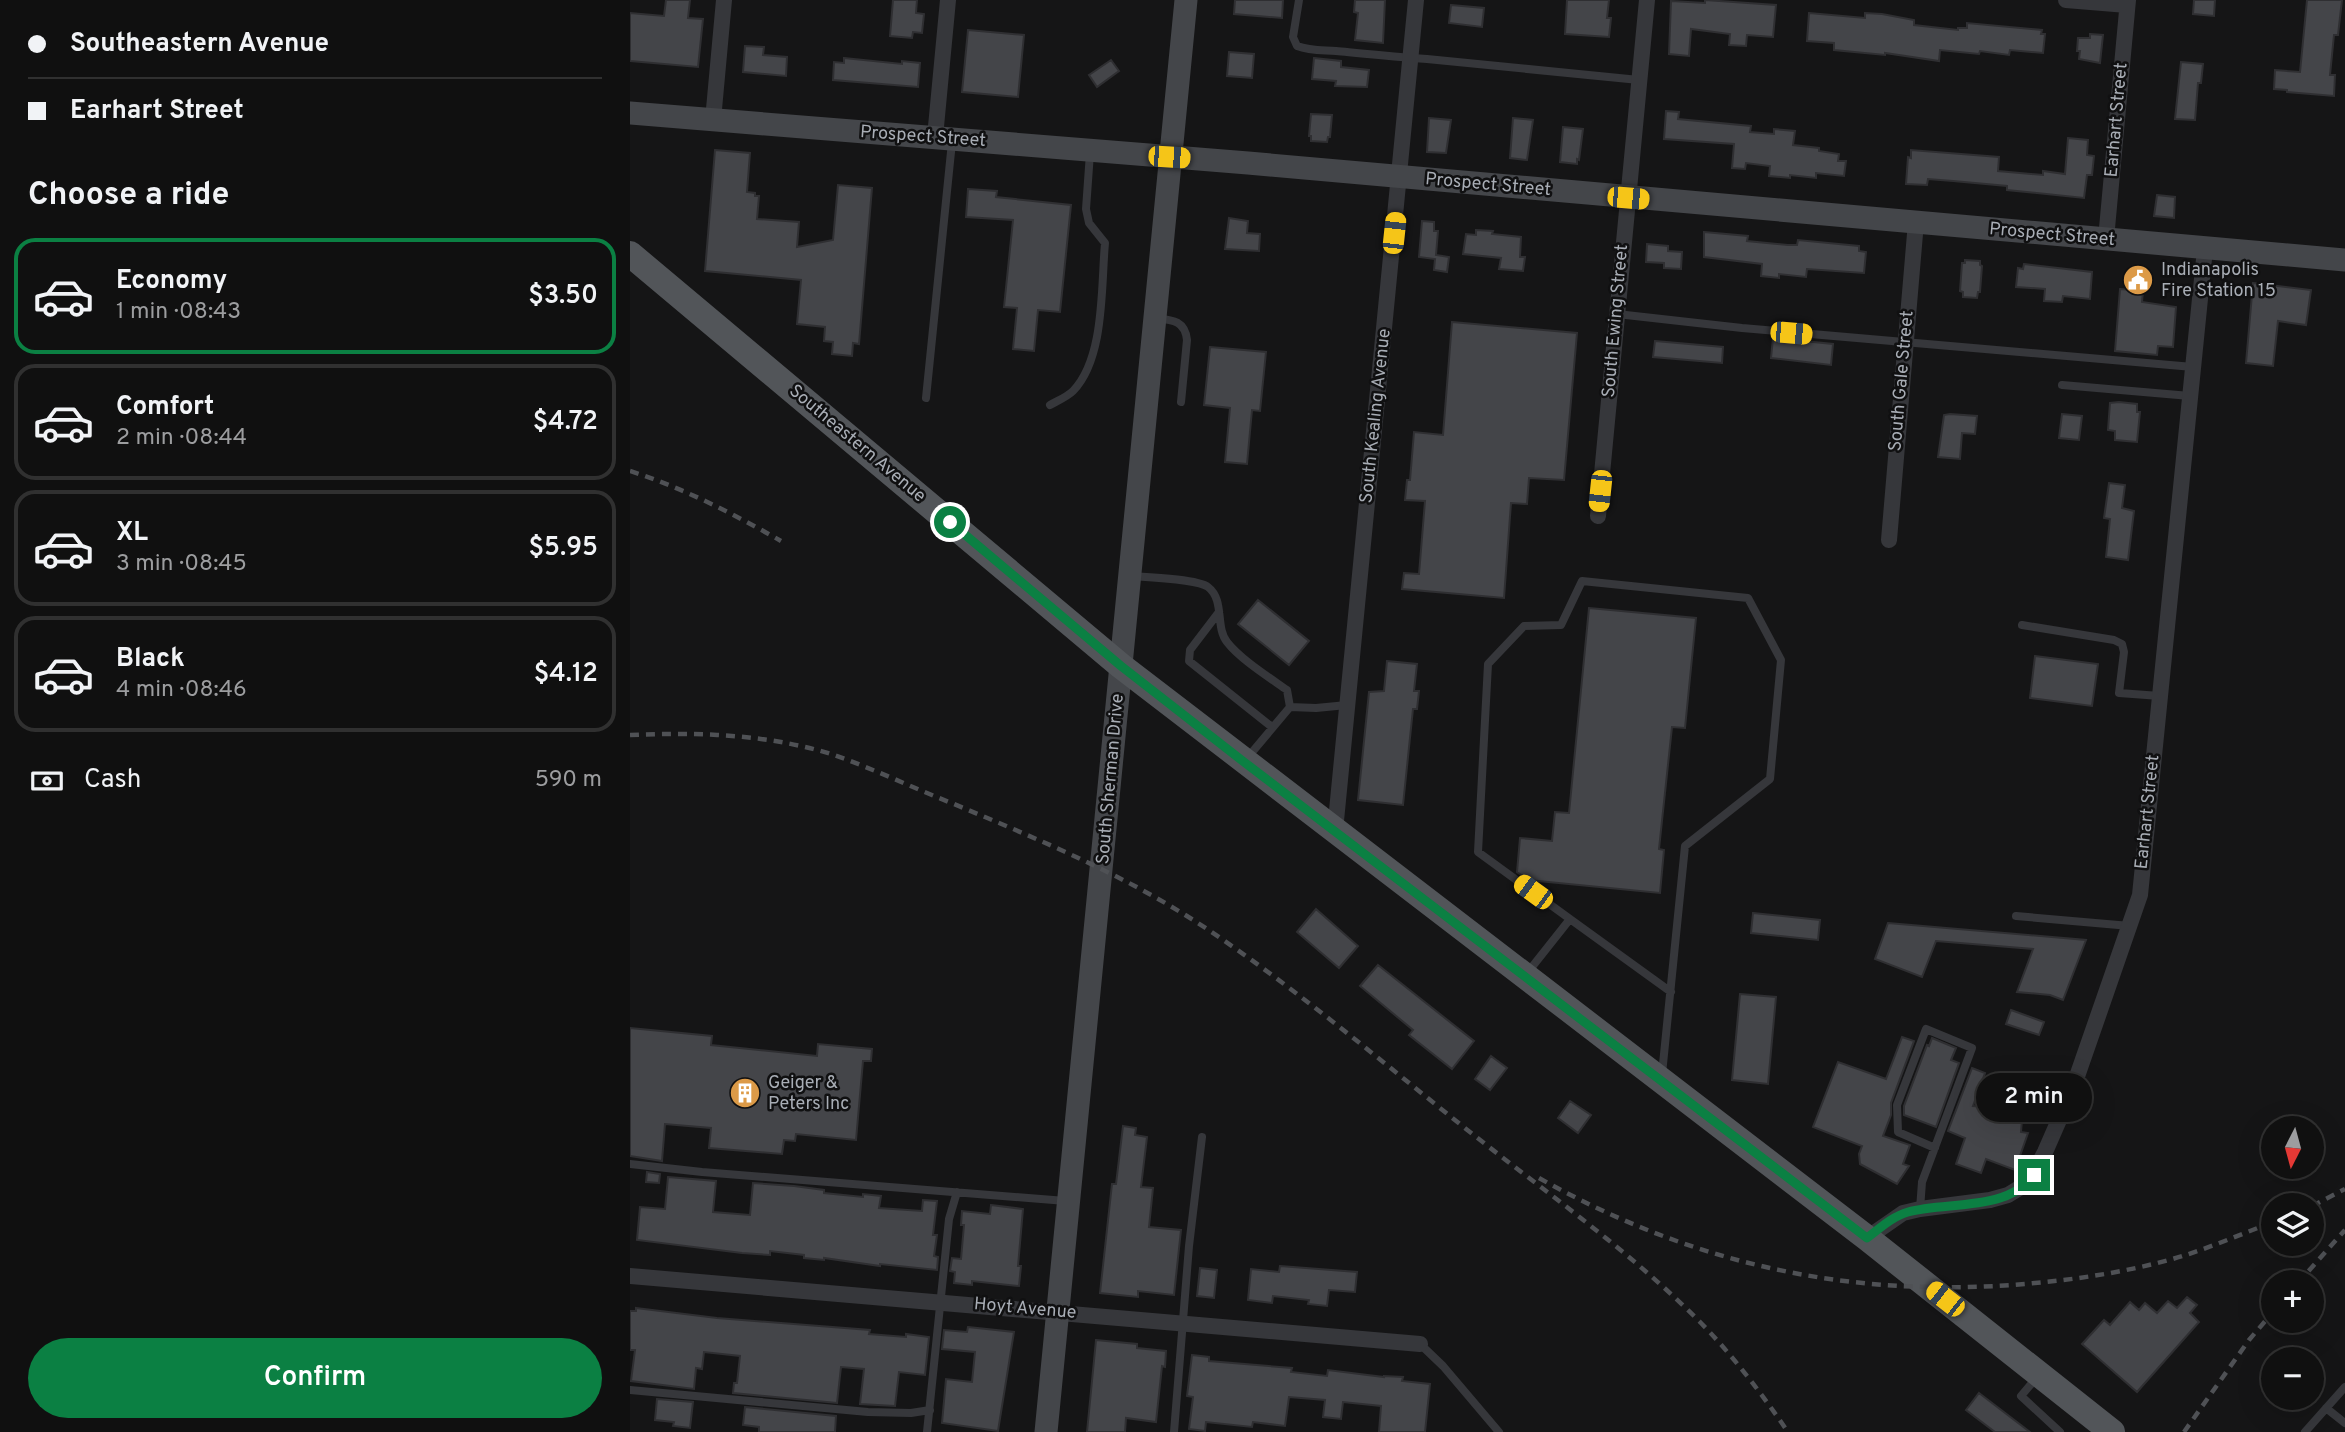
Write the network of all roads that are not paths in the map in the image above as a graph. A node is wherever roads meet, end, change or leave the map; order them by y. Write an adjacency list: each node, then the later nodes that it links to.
1 (724, 0): 12 (street)
2 (948, 0): 13 (street)
3 (1185, 0): 15 (main road, South Sherman Drive)
4 (1299, 0): 9 (lane)
5 (1416, 0): 9 (street, South Kealing Avenue)
6 (1647, 0): 10 (street, South Ewing Street)
7 (2066, 0): 8 (street)
8 (2128, 3): 19 (street, Earhart Street)
9 (1411, 58): 10 (lane); 16 (street, South Kealing Avenue)
10 (1640, 80): 17 (street, South Ewing Street)
11 (630, 113): 12 (main road, Prospect Street)
12 (713, 120): 13 (main road, Prospect Street)
13 (944, 138): 14 (main road, Prospect Street); 29 (lane)
14 (1090, 150): 15 (main road, Prospect Street); 31 (lane)
15 (1169, 157): 16 (main road, Prospect Street); 24 (main road, South Sherman Drive)
16 (1399, 178): 17 (main road, Prospect Street); 39 (street, South Kealing Avenue)
17 (1628, 198): 18 (main road, Prospect Street); 23 (street, South Ewing Street)
18 (1916, 222): 19 (main road, Prospect Street); 25 (street, South Gale Street)
19 (2106, 239): 20 (main road, Prospect Street)
20 (2205, 248): 22 (main road, Prospect Street); 26 (street, Earhart Street)
21 (630, 254): 37 (main road, Southeastern Avenue)
22 (2345, 259)
23 (1617, 314): 25 (lane); 32 (street, South Ewing Street)
24 (1154, 318): 30 (lane); 34 (main road, South Sherman Drive)
25 (1906, 342): 26 (lane); 33 (street, South Gale Street)
26 (2193, 367): 28 (street, Earhart Street)
27 (2062, 385): 28 (lane)
28 (2190, 396): 38 (street, Earhart Street)
29 (926, 398)
30 (1181, 401)
31 (1050, 405)
32 (1598, 516)
33 (1889, 540)
34 (1129, 575): 35 (lane); 37 (main road, South Sherman Drive)
35 (1219, 612): 40 (lane); 41 (lane)
36 (2022, 625): 38 (lane)
37 (1121, 666): 42 (main road, Southeastern Avenue); 54 (main road, South Sherman Drive)
38 (2160, 696): 46 (street, Earhart Street)
39 (1347, 705): 40 (lane); 43 (street, South Kealing Avenue)
40 (1290, 707): 41 (lane)
41 (1272, 727): 42 (lane)
42 (1244, 762): 43 (main road, Southeastern Avenue)
43 (1335, 831): 47 (main road, Southeastern Avenue)
44 (2016, 916): 46 (lane)
45 (1570, 919): 47 (lane); 48 (lane); 48 (lane)
46 (2130, 926): 55 (street, Earhart Street)
47 (1525, 976): 49 (main road, Southeastern Avenue)
48 (1671, 992): 49 (lane)
49 (1661, 1080): 56 (main road, Southeastern Avenue)
50 (1202, 1137): 60 (lane)
51 (1934, 1148): 51 (lane); 55 (lane)
52 (630, 1164): 53 (lane)
53 (957, 1192): 54 (lane); 58 (lane)
54 (1069, 1201): 59 (main road, South Sherman Drive)
55 (1920, 1209): 56 (street, Earhart Street)
56 (1867, 1238): 62 (main road, Southeastern Avenue)
57 (630, 1276): 58 (street, Hoyt Avenue)
58 (941, 1302): 59 (street, Hoyt Avenue); 66 (lane)
59 (1058, 1312): 60 (street, Hoyt Avenue); 69 (main road, South Sherman Drive)
60 (1182, 1323): 61 (street, Hoyt Avenue); 70 (lane)
61 (1420, 1344): 71 (lane)
62 (2040, 1374): 72 (lane); 73 (main road, Southeastern Avenue)
63 (2345, 1387): 65 (lane)
64 (630, 1390): 66 (lane)
65 (2326, 1408): 67 (lane); 74 (lane)
66 (930, 1410): 68 (lane)
67 (2345, 1423)
68 (927, 1432)
69 (1046, 1432)
70 (1174, 1432)
71 (1499, 1432)
72 (2060, 1432)
73 (2112, 1432)
74 (2305, 1432)

